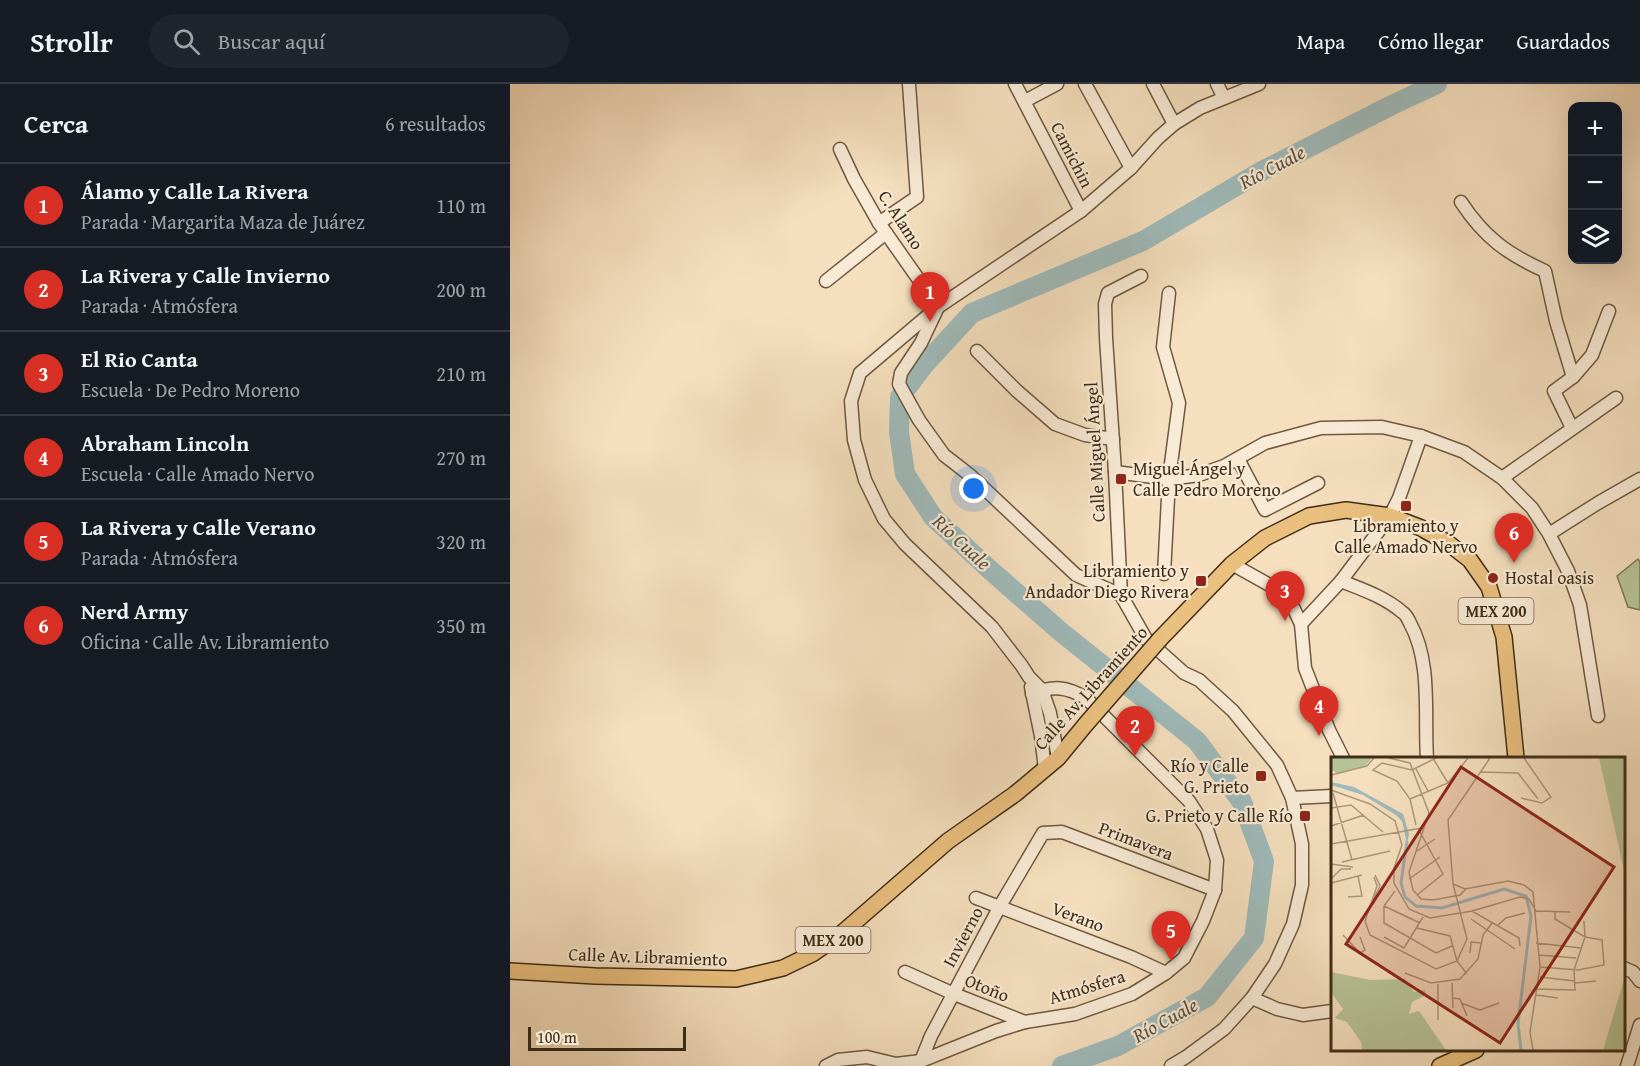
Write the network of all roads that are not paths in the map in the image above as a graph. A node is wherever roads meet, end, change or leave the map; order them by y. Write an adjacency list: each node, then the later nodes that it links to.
1 (909, 84): 15 (street)
2 (1015, 84): 9 (street, Camichin)
3 (1057, 84): 9 (street)
4 (1085, 84): 12 (street)
5 (1153, 84): 10 (street)
6 (1217, 84): 8 (street)
7 (1259, 84): 8 (street)
8 (1224, 98): 10 (street)
9 (1024, 101): 14 (street, Camichin)
10 (1174, 124): 12 (street)
11 (840, 149): 15 (street, C. Alamo)
12 (1131, 168): 14 (street)
13 (1461, 202): 22 (street)
14 (1081, 211): 19 (street)
15 (883, 228): 17 (street); 19 (street, C. Alamo)
16 (1141, 276): 26 (street, Calle Miguel Ángel)
17 (826, 281)
18 (1169, 292): 30 (street)
19 (938, 307): 38 (street); 41 (street)
20 (1609, 311): 22 (street)
21 (977, 351): 26 (street)
22 (1573, 377): 24 (street)
23 (1616, 398): 24 (street)
24 (1572, 428): 29 (street)
25 (1421, 436): 27 (street); 29 (street); 33 (street)
26 (1113, 439): 28 (street, Calle Miguel Ángel)
27 (1238, 459): 30 (street); 32 (street)
28 (1116, 472): 30 (street); 38 (street, Calle Miguel Ángel)
29 (1502, 478): 34 (street)
30 (1169, 479): 36 (street)
31 (1640, 479): 34 (street)
32 (1318, 483)
33 (1390, 516): 35 (main road, Calle Av. Libramiento / MEX 200); 37 (street); 45 (main road, Calle Av. Libramiento / MEX 200)
34 (1549, 534): 42 (street)
35 (1232, 564): 39 (street); 40 (main road, Calle Av. Libramiento / MEX 200)
36 (1164, 574)
37 (1341, 581): 39 (street); 44 (street)
38 (1121, 595): 40 (street, Calle Miguel Ángel)
39 (1301, 624): 43 (street)
40 (1153, 639): 46 (main road, Calle Av. Libramiento / MEX 200, bridge); 49 (street, Calle Miguel Ángel)
41 (1037, 692): 46 (street); 47 (street); 51 (street, Atmósfera)
42 (1598, 716)
43 (1342, 757)
44 (1427, 757)
45 (1516, 757)
46 (1058, 758): 47 (main road, Calle Av. Libramiento / MEX 200)
47 (1045, 769): 55 (main road, Calle Av. Libramiento / MEX 200)
48 (1331, 796): 49 (street)
49 (1292, 798): 60 (street, Calle Miguel Ángel)
50 (1043, 833): 51 (street, Primavera); 53 (street, Invierno)
51 (1215, 890): 57 (street, Atmósfera)
52 (976, 898): 53 (street, Verano)
53 (1000, 906): 57 (street, Verano); 59 (street, Invierno)
54 (1625, 969): 58 (street)
55 (510, 970)
56 (905, 972): 59 (street, Otoño)
57 (1166, 973): 62 (street, Atmósfera)
58 (1640, 981)
59 (954, 994): 62 (street, Otoño); 65 (street, Invierno)
60 (1252, 998): 61 (street); 68 (street, Calle Miguel Ángel)
61 (1331, 1011)
62 (1024, 1022): 65 (street, Atmósfera)
63 (1640, 1025): 70 (street)
64 (1474, 1051): 69 (main road)
65 (921, 1061): 66 (street, Atmósfera)
66 (897, 1065): 67 (street, Atmósfera)
67 (826, 1066)
68 (1171, 1066)
69 (1440, 1066)
70 (1626, 1066)

